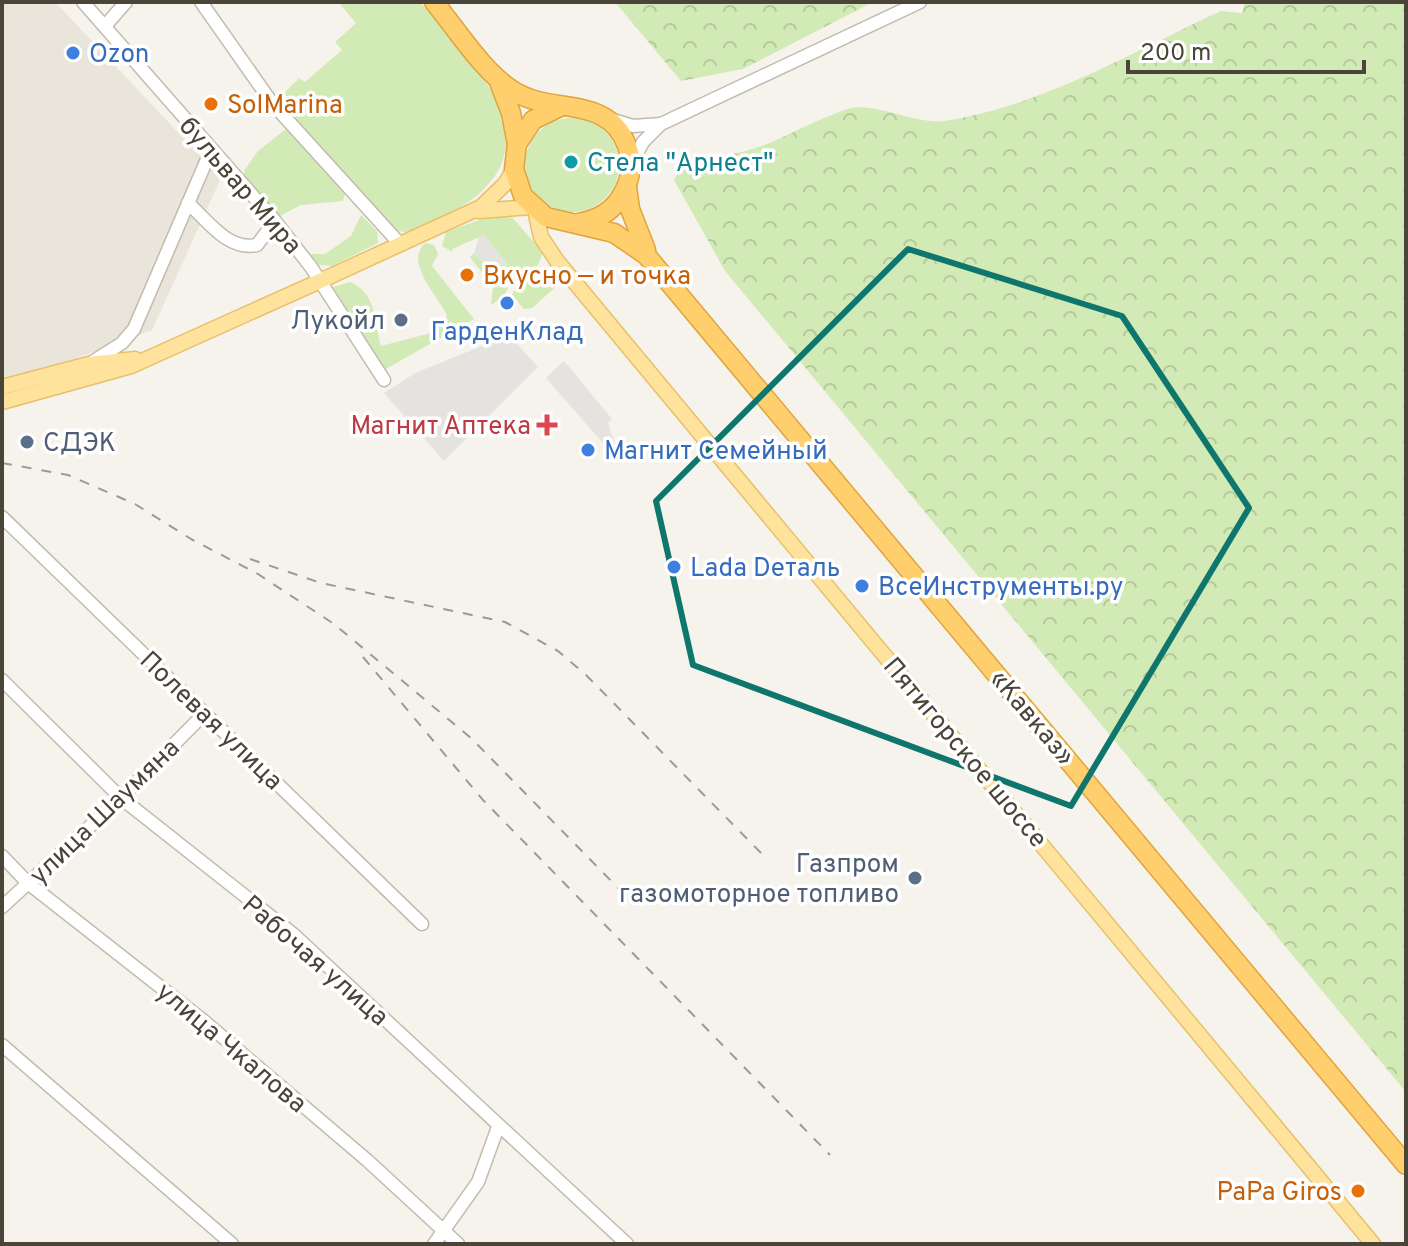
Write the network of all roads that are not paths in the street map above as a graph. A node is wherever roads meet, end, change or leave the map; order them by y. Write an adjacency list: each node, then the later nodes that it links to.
1 (83, 2): 6 (street, бульвар Мира)
2 (126, 2): 6 (street)
3 (201, 2): 21 (street)
4 (434, 2): 7 (highway)
5 (920, 2): 10 (street)
6 (105, 26): 12 (street, бульвар Мира)
7 (496, 77): 8 (highway); 11 (highway)
8 (560, 107): 9 (highway); 11 (highway)
9 (606, 117): 10 (street); 13 (highway)
10 (661, 124): 13 (street)
11 (517, 144): 14 (highway)
12 (211, 150): 16 (street); 19 (street, бульвар Мира)
13 (631, 165): 15 (highway, «Кавказ»)
14 (514, 169): 17 (highway); 18 (main road)
15 (627, 187): 20 (highway); 23 (highway, «Кавказ»)
16 (188, 203): 19 (street); 26 (street)
17 (534, 209): 18 (main road); 20 (highway, «Кавказ»); 22 (main road, Пятигорское шоссе)
18 (466, 214): 21 (main road)
19 (275, 221): 24 (street, бульвар Мира)
20 (572, 223): 22 (main road); 23 (highway, «Кавказ»)
21 (400, 244): 24 (main road)
22 (557, 261): 46 (main road, Пятигорское шоссе)
23 (659, 269): 40 (highway, «Кавказ»)
24 (320, 281): 25 (main road); 27 (street, бульвар Мира)
25 (148, 358): 26 (main road); 29 (main road)
26 (89, 364): 28 (main road)
27 (384, 380)
28 (2, 387)
29 (2, 402)
30 (2, 517): 32 (street, Полевая улица)
31 (2, 680): 33 (street, Рабочая улица)
32 (205, 713): 33 (street, улица Шаумяна); 37 (street, Полевая улица)
33 (121, 798): 35 (street, улица Шаумяна); 39 (street, Рабочая улица)
34 (2, 856): 35 (street, улица Чкалова)
35 (28, 883): 36 (street, улица Шаумяна); 41 (street, улица Чкалова)
36 (2, 907)
37 (422, 924)
38 (2, 1045): 42 (street)
39 (498, 1127): 41 (street); 45 (street, Рабочая улица)
40 (1406, 1165)
41 (447, 1231): 43 (street); 44 (street, улица Чкалова)
42 (232, 1244)
43 (434, 1244)
44 (458, 1244)
45 (627, 1244)
46 (1373, 1244)

